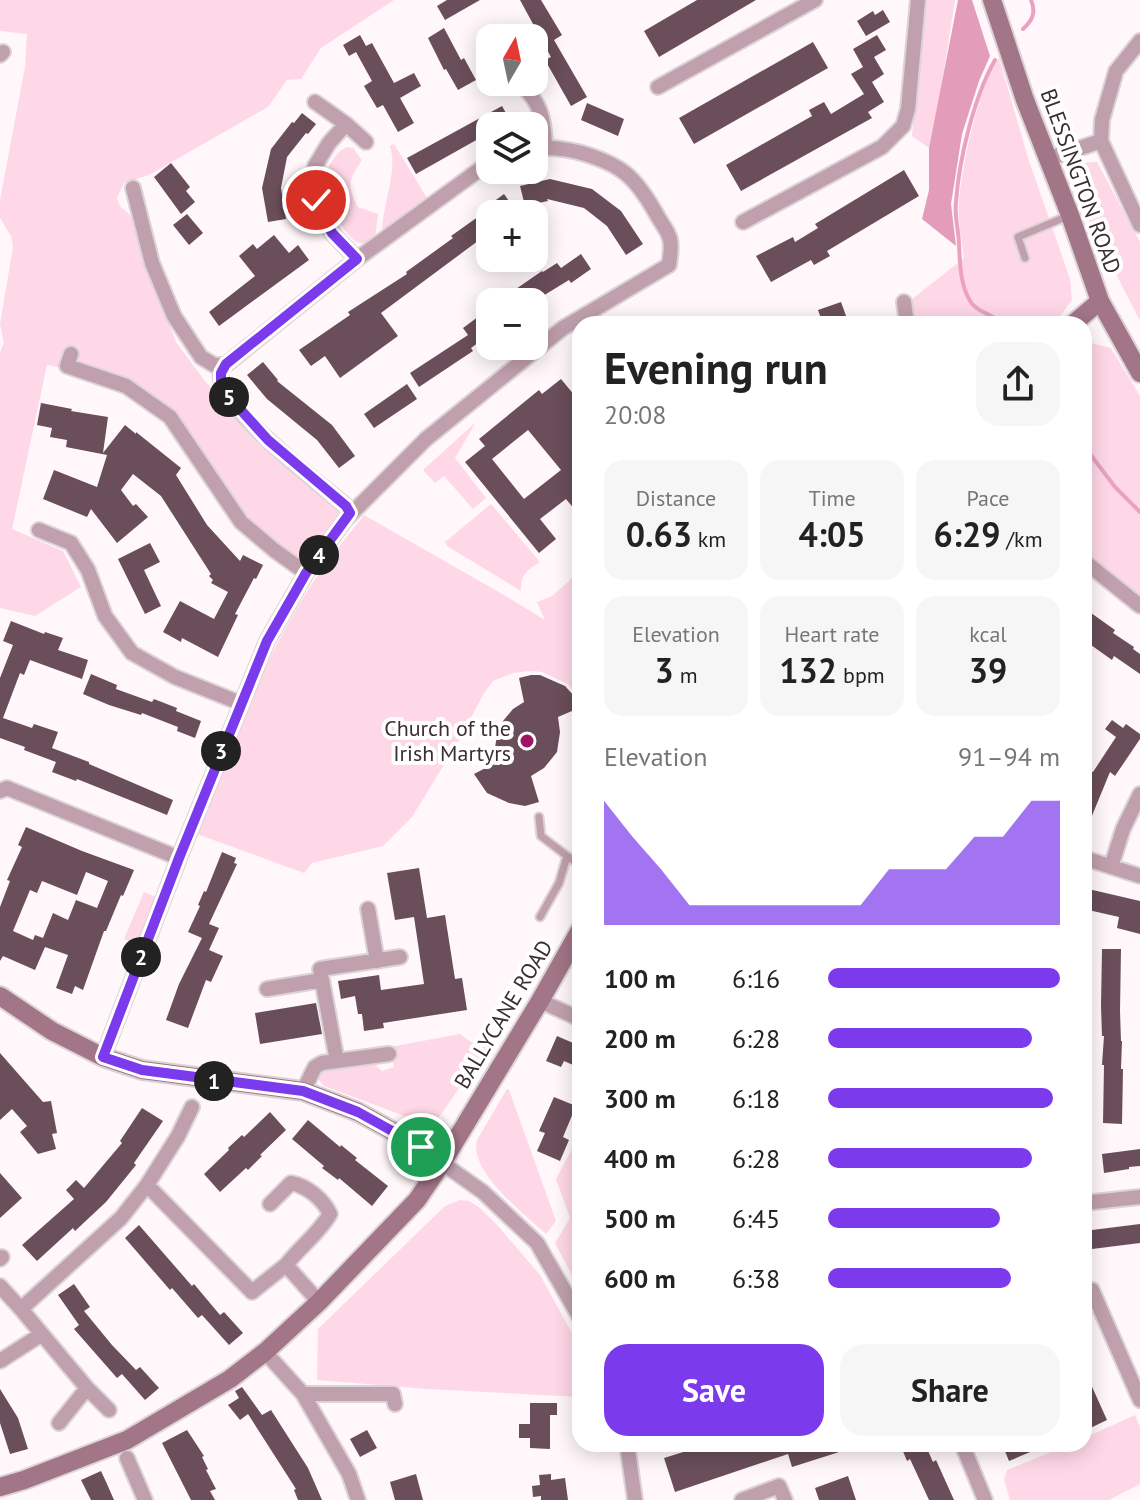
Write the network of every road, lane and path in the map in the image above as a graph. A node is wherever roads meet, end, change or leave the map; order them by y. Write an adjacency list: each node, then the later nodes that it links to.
1 (815, 0): 5 (street)
2 (918, 0): 15 (street)
3 (992, 0): 11 (main road, BLESSINGTON ROAD)
4 (1140, 41): 8 (street)
5 (658, 87)
6 (315, 102): 7 (street)
7 (346, 124): 9 (street); 18 (street)
8 (1101, 141): 11 (street); 16 (street)
9 (366, 142)
10 (548, 149): 21 (street)
11 (1048, 159): 14 (main road, BLESSINGTON ROAD)
12 (476, 172): 18 (street)
13 (133, 188): 26 (street)
14 (1070, 215): 17 (lane); 19 (main road, BLESSINGTON ROAD)
15 (743, 222)
16 (1140, 225)
17 (1025, 258)
18 (357, 259): 26 (street)
19 (1100, 301): 23 (main road); 27 (main road, BLESSINGTON ROAD)
20 (904, 302): 22 (street)
21 (583, 316)
22 (906, 316)
23 (1082, 316)
24 (572, 323): 28 (street)
25 (71, 354): 31 (street)
26 (223, 367): 28 (street)
27 (1140, 373)
28 (350, 513): 31 (street)
29 (39, 530): 33 (street)
30 (1092, 567): 32 (street)
31 (306, 573): 33 (street)
32 (1140, 606)
33 (240, 703): 38 (street)
34 (0, 791): 38 (street)
35 (1140, 794): 41 (street)
36 (539, 817): 37 (lane)
37 (567, 856): 39 (lane); 44 (lane)
38 (179, 858): 54 (street)
39 (572, 859)
40 (1092, 861): 41 (street)
41 (1111, 867): 42 (street)
42 (1140, 876)
43 (368, 909): 47 (street)
44 (540, 917)
45 (572, 944): 51 (main road, BALLYCANE ROAD)
46 (400, 957): 47 (street)
47 (377, 961): 48 (street)
48 (322, 980): 49 (street); 55 (street)
49 (267, 989)
50 (0, 996): 54 (main road)
51 (540, 1001): 52 (street); 58 (main road, BALLYCANE ROAD)
52 (572, 1015)
53 (389, 1054): 55 (street)
54 (103, 1057): 56 (main road)
55 (337, 1061): 56 (street)
56 (303, 1091): 58 (main road)
57 (192, 1107): 59 (street)
58 (442, 1163): 66 (main road, BALLYCANE ROAD); 67 (street)
59 (147, 1185): 63 (street); 68 (street)
60 (1140, 1197): 61 (street)
61 (1092, 1202)
62 (270, 1204): 63 (street)
63 (286, 1265): 66 (street)
64 (0, 1286): 68 (street)
65 (1092, 1290): 75 (street)
66 (319, 1302): 70 (main road, BALLYCANE ROAD)
67 (572, 1304)
68 (21, 1309): 69 (street)
69 (42, 1334): 71 (street); 72 (street)
70 (265, 1352): 73 (street); 81 (main road, BALLYCANE ROAD)
71 (0, 1361)
72 (87, 1388): 76 (street); 77 (street)
73 (303, 1394): 74 (street); 83 (street)
74 (394, 1399)
75 (1140, 1400)
76 (109, 1410)
77 (59, 1423)
78 (628, 1452): 84 (street)
79 (965, 1452): 87 (street)
80 (127, 1458): 82 (street)
81 (0, 1487)
82 (145, 1500)
83 (358, 1500)
84 (635, 1500)
85 (742, 1500): 86 (street)
86 (785, 1500)
87 (985, 1500)

